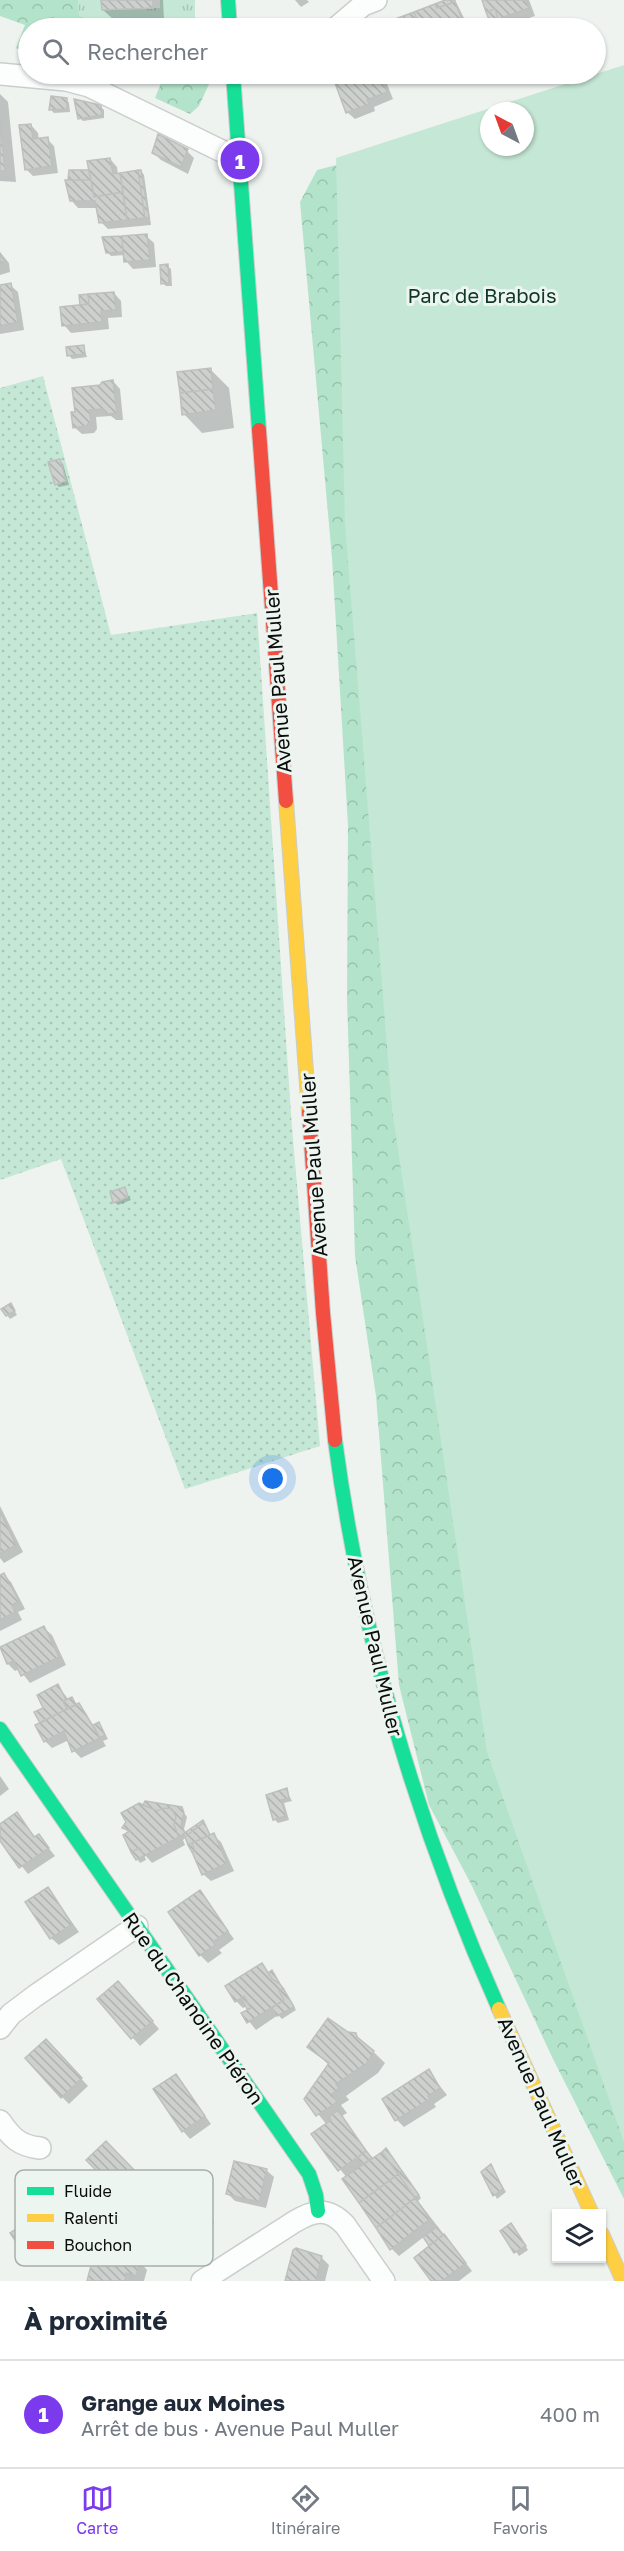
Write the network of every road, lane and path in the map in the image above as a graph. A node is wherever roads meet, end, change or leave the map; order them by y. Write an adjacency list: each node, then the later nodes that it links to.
1 (228, 0): 3 (main road)
2 (376, 0): 4 (street)
3 (229, 18)
4 (348, 18)
5 (0, 74): 6 (street)
6 (18, 76)
7 (81, 84): 9 (street)
8 (234, 84): 9 (main road, Avenue Paul Muller)
9 (240, 160): 15 (main road, Avenue Paul Muller)
10 (0, 1729): 11 (main road, Rue du Chanoine Piéron)
11 (137, 1926): 12 (street); 16 (main road, Rue du Chanoine Piéron)
12 (0, 2028)
13 (0, 2121): 14 (street)
14 (40, 2148)
15 (590, 2209)
16 (318, 2211): 18 (street); 19 (street)
17 (606, 2243): 20 (main road)
18 (202, 2281)
19 (384, 2281)
20 (623, 2281)

